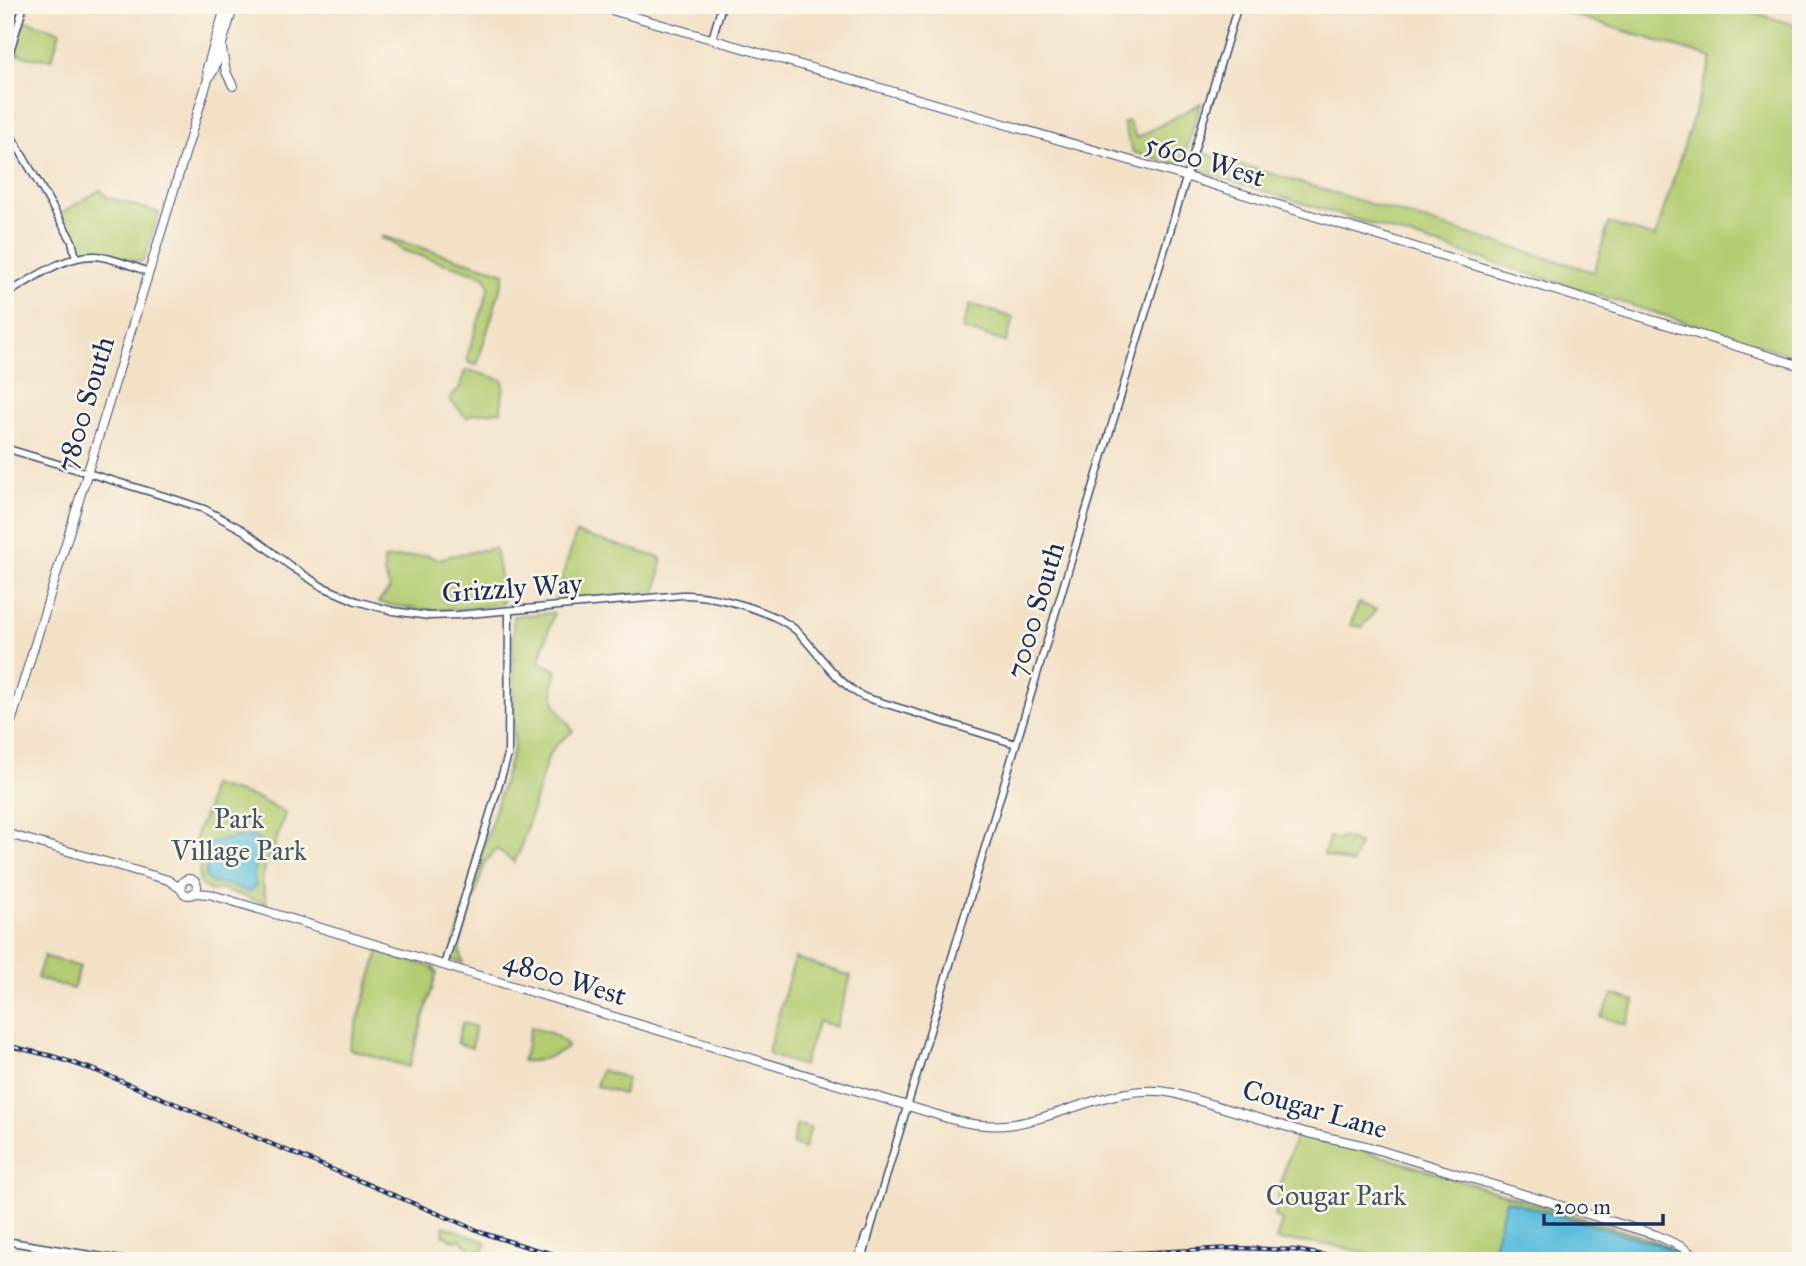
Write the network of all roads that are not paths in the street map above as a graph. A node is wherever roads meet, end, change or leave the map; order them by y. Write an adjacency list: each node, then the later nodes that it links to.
1 (24, 5): 10 (street)
2 (227, 5): 7 (main road); 11 (main road, 7800 South)
3 (234, 5): 7 (main road, 7800 South)
4 (594, 5): 8 (main road, 5600 West)
5 (722, 5): 8 (street)
6 (1238, 5): 14 (street, 7000 South)
7 (226, 31): 9 (main road, 7800 South)
8 (712, 39): 14 (main road, 5600 West)
9 (221, 47): 11 (main road, 7800 South); 12 (main road)
10 (5, 68)
11 (208, 79): 16 (main road, 7800 South)
12 (233, 86)
13 (5, 125): 15 (street)
14 (1186, 177): 18 (main road, 5600 West); 23 (street, 7000 South)
15 (76, 258): 16 (street); 17 (street)
16 (149, 272): 20 (main road, 7800 South)
17 (5, 295)
18 (1801, 366)
19 (5, 448): 20 (street, Grizzly Way)
20 (88, 472): 21 (street, Grizzly Way); 22 (main road, 7800 South)
21 (509, 611): 23 (street, Grizzly Way); 29 (street)
22 (5, 741)
23 (1016, 744): 30 (street, 7000 South)
24 (5, 833): 25 (main road, 4800 West)
25 (168, 880): 26 (main road, 4800 West); 27 (main road, 4800 West)
26 (184, 880): 27 (main road); 28 (main road, 4800 West)
27 (181, 889): 28 (main road, 4800 West)
28 (195, 889): 29 (main road, 4800 West)
29 (444, 965): 30 (main road, 4800 West)
30 (907, 1106): 33 (street, 7000 South); 34 (main road, Cougar Lane)
31 (5, 1241): 32 (street)
32 (127, 1261)
33 (859, 1261)
34 (1701, 1261)

